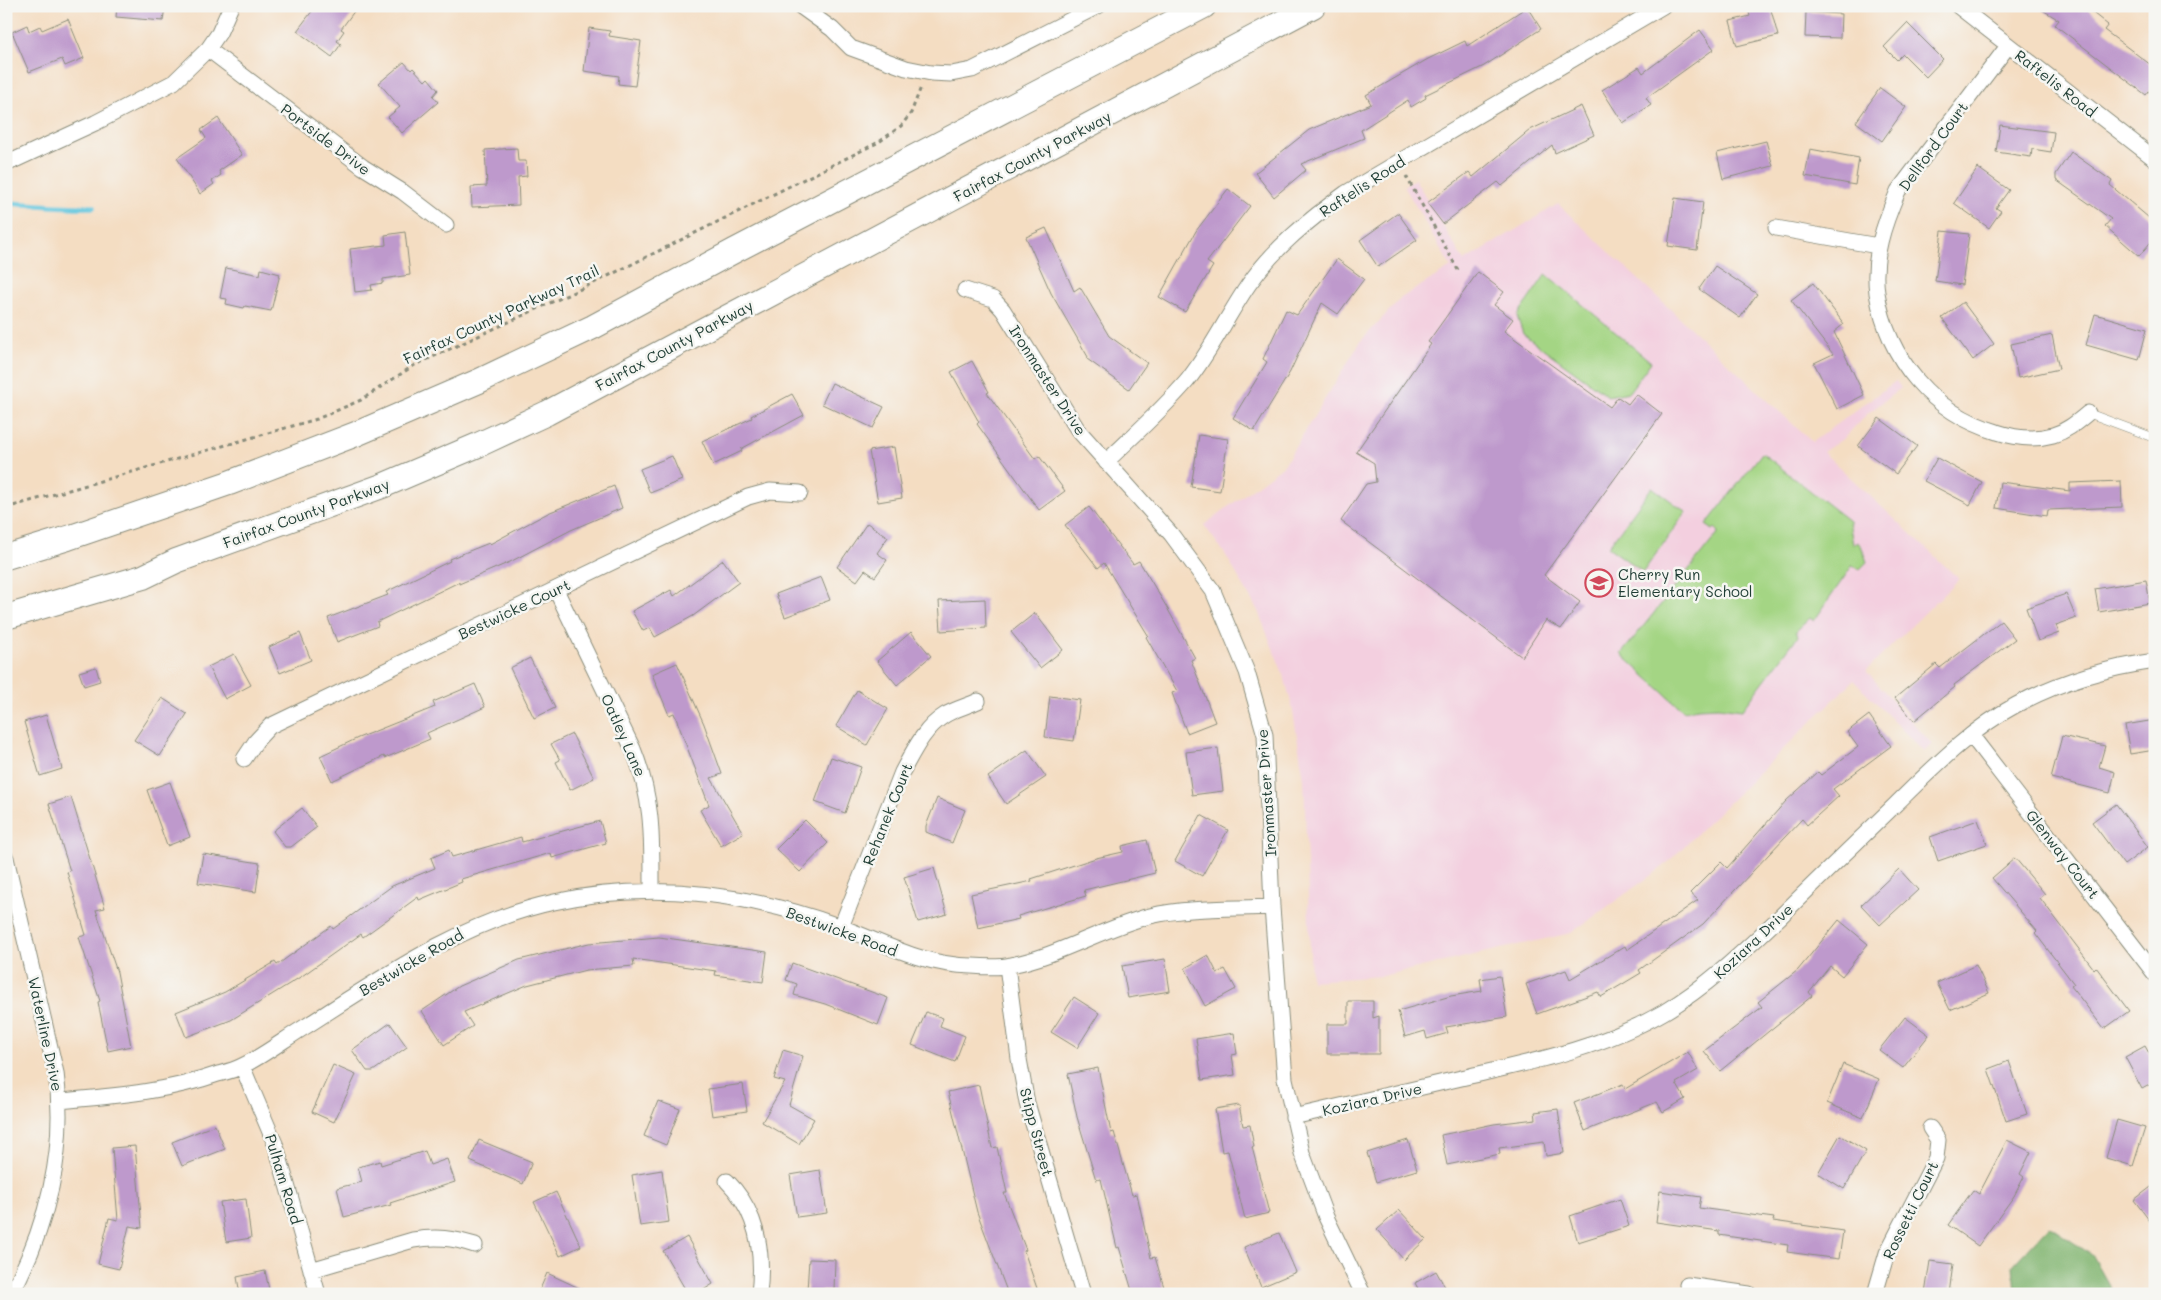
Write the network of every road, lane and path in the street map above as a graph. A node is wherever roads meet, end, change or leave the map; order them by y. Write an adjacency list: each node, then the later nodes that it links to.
1 (231, 6): 9 (street)
2 (800, 6): 10 (street)
3 (1098, 6): 10 (street)
4 (1204, 6): 24 (highway)
5 (1313, 6): 26 (highway, Fairfax County Parkway)
6 (1662, 6): 12 (street, Raftelis Road)
7 (1958, 6): 8 (street, Raftelis Road)
8 (2008, 46): 11 (street, Raftelis Road); 16 (street, Dellford Court)
9 (208, 49): 13 (street); 14 (street, Portside Drive)
10 (931, 73): 23 (path, Fairfax County Parkway Trail)
11 (2155, 159)
12 (1398, 162): 17 (path); 21 (street, Raftelis Road)
13 (6, 164)
14 (446, 225)
15 (1776, 228): 16 (street)
16 (1878, 246): 19 (street, Dellford Court)
17 (1458, 270)
18 (966, 290): 21 (street, Ironmaster Drive)
19 (2088, 413): 20 (lane)
20 (2155, 438)
21 (1106, 462): 33 (street, Ironmaster Drive)
22 (800, 493): 25 (street, Bestwicke Court)
23 (6, 508)
24 (6, 557)
25 (556, 590): 30 (street, Bestwicke Court); 32 (street, Oatley Lane)
26 (6, 617)
27 (2155, 662): 29 (street, Koziara Drive)
28 (978, 701): 34 (street, Rehanek Court)
29 (1971, 735): 36 (street, Glenway Court); 39 (street, Koziara Drive)
30 (244, 759)
31 (6, 858): 38 (street, Waterline Drive)
32 (652, 890): 34 (street, Bestwicke Road); 37 (street, Bestwicke Road)
33 (1272, 907): 35 (street, Bestwicke Road); 39 (street, Ironmaster Drive)
34 (842, 927): 35 (street, Bestwicke Road)
35 (1008, 966): 48 (street, Stipp Street)
36 (2155, 974)
37 (242, 1066): 38 (street, Bestwicke Road); 43 (street, Pulham Road)
38 (60, 1100): 45 (street, Waterline Drive)
39 (1293, 1117): 49 (street, Ironmaster Drive)
40 (1930, 1128): 51 (street, Rossetti Court)
41 (727, 1181): 47 (street)
42 (475, 1245): 43 (street)
43 (311, 1270): 46 (street, Pulham Road)
44 (1687, 1285): 50 (street)
45 (11, 1294)
46 (318, 1294)
47 (759, 1294)
48 (1083, 1294)
49 (1363, 1294)
50 (1749, 1294)
51 (1875, 1294)

